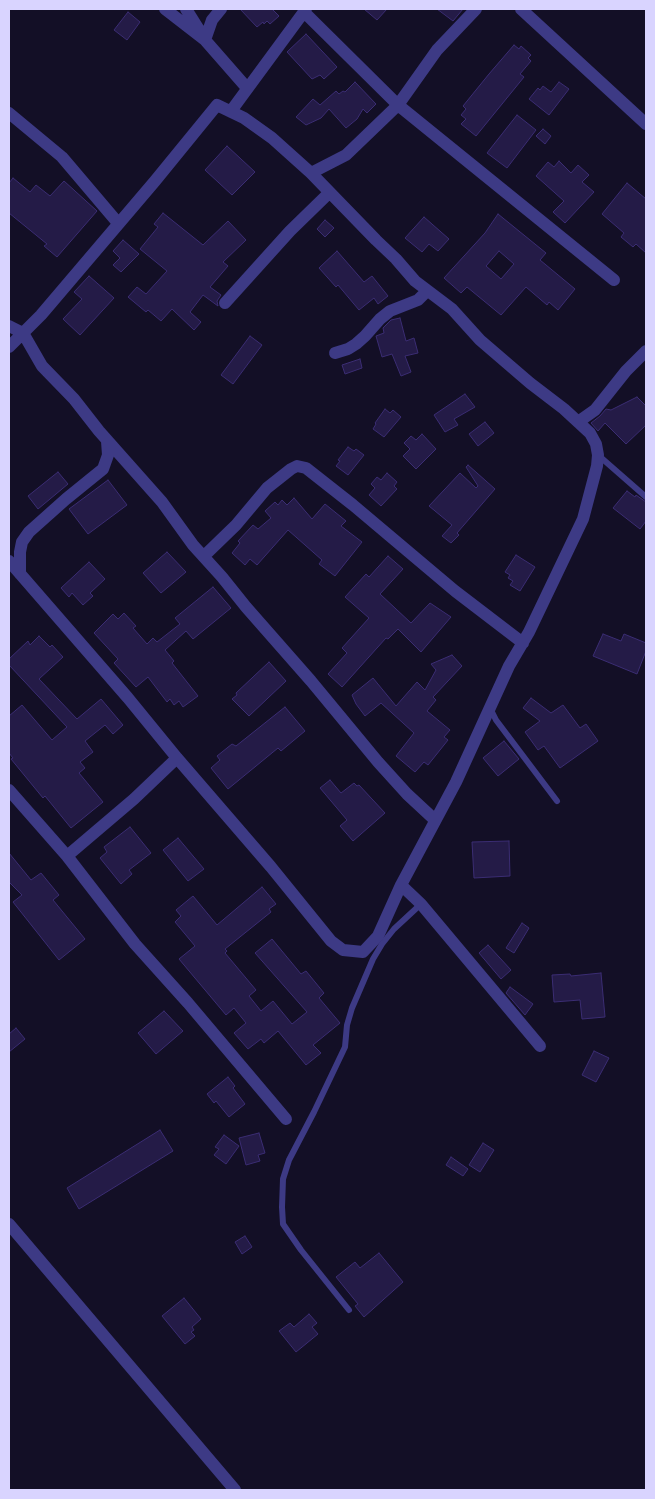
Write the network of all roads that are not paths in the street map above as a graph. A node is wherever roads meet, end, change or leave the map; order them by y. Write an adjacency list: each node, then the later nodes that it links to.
1 (165, 9): 7 (street)
2 (186, 9): 7 (street)
3 (221, 9): 7 (street)
4 (476, 9): 9 (street)
5 (521, 9): 12 (street)
6 (305, 10): 8 (street); 9 (street)
7 (205, 40): 8 (street)
8 (248, 88): 10 (street)
9 (398, 104): 13 (street); 16 (street)
10 (230, 111): 13 (street); 15 (street)
11 (9, 113): 15 (street)
12 (646, 124)
13 (311, 173): 14 (street)
14 (329, 193): 17 (street); 18 (street)
15 (118, 223): 20 (street)
16 (614, 280)
17 (427, 291): 23 (street); 24 (street)
18 (225, 303)
19 (9, 326): 20 (street)
20 (23, 333): 21 (street); 25 (street)
21 (9, 347)
22 (646, 351): 24 (street)
23 (335, 352)
24 (578, 422): 26 (street)
25 (108, 441): 28 (street); 30 (street)
26 (598, 455): 27 (lane); 31 (street)
27 (646, 497)
28 (204, 556): 31 (street); 36 (street)
29 (9, 561): 30 (street)
30 (20, 574): 33 (street)
31 (522, 643): 32 (street)
32 (490, 707): 35 (lane); 36 (street)
33 (177, 758): 37 (street); 38 (street)
34 (9, 790): 37 (street)
35 (557, 801)
36 (436, 820): 38 (street)
37 (67, 856): 41 (street)
38 (401, 885): 39 (street)
39 (421, 904): 40 (street); 43 (lane)
40 (540, 1046)
41 (286, 1119)
42 (9, 1224): 44 (street)
43 (349, 1310)
44 (235, 1490)

